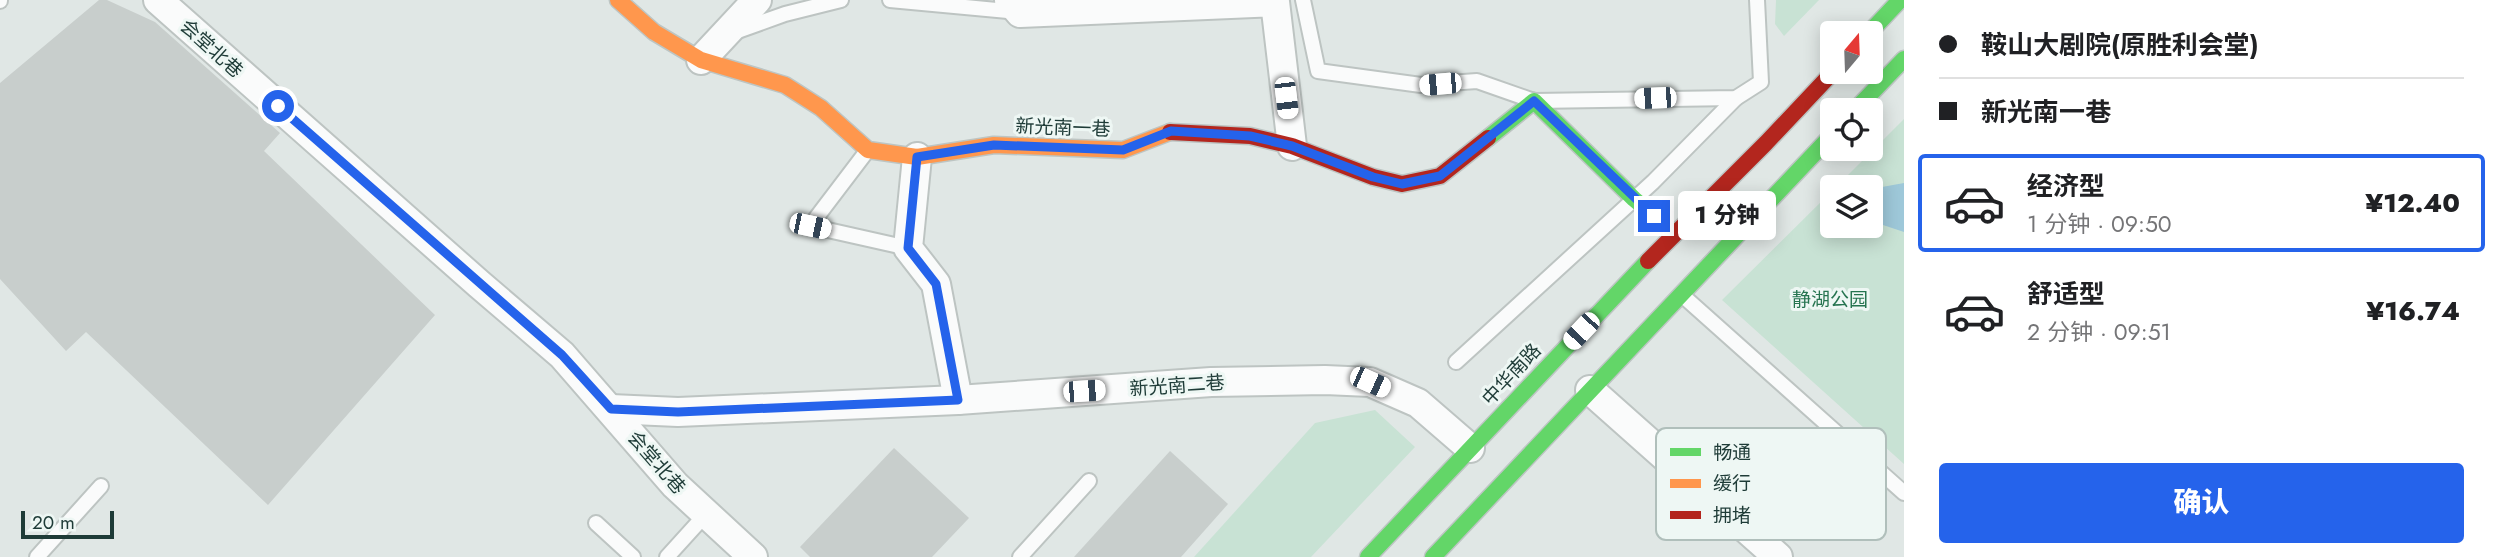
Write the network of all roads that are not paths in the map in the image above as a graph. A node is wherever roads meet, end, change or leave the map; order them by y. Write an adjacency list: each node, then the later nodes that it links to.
1 (158, 0): 29 (street, 会堂北巷)
2 (618, 0): 13 (main road)
3 (757, 0): 11 (street)
4 (841, 0): 11 (lane)
5 (890, 0): 9 (lane)
6 (1757, 0): 15 (lane)
7 (1900, 0): 10 (main road)
8 (1285, 1): 9 (street); 17 (lane); 18 (street)
9 (1015, 6)
10 (1880, 21)
11 (724, 36): 13 (street)
12 (1904, 59): 16 (main road)
13 (701, 60): 20 (main road)
14 (1822, 84): 23 (main road, 中华南路)
15 (1736, 98): 17 (lane); 22 (lane)
16 (1867, 98)
17 (1534, 101): 18 (main road, 新光南一巷); 22 (main road)
18 (1292, 146): 21 (main road, 新光南一巷)
19 (1820, 148): 25 (main road)
20 (868, 150): 21 (main road, 新光南一巷); 24 (lane)
21 (917, 157): 24 (street)
22 (1634, 199): 23 (main road); 26 (lane)
23 (1674, 233): 31 (main road, 中华南路)
24 (908, 248): 28 (street)
25 (1681, 294): 27 (main road); 30 (lane)
26 (1456, 362)
27 (1590, 390): 32 (street); 46 (main road)
28 (958, 400): 29 (street, 新光南二巷); 31 (street, 新光南二巷)
29 (611, 409): 37 (street, 会堂北巷)
30 (1831, 428)
31 (1470, 448): 45 (main road, 中华南路)
32 (1656, 449)
33 (1886, 477): 36 (lane)
34 (1088, 481): 44 (lane)
35 (101, 486): 40 (lane)
36 (1904, 493)
37 (706, 514): 42 (lane); 43 (street, 会堂北巷)
38 (596, 523): 41 (lane)
39 (1759, 540): 47 (street)
40 (37, 557)
41 (633, 557)
42 (667, 557)
43 (752, 557)
44 (1020, 557)
45 (1368, 557)
46 (1433, 557)
47 (1778, 557)

